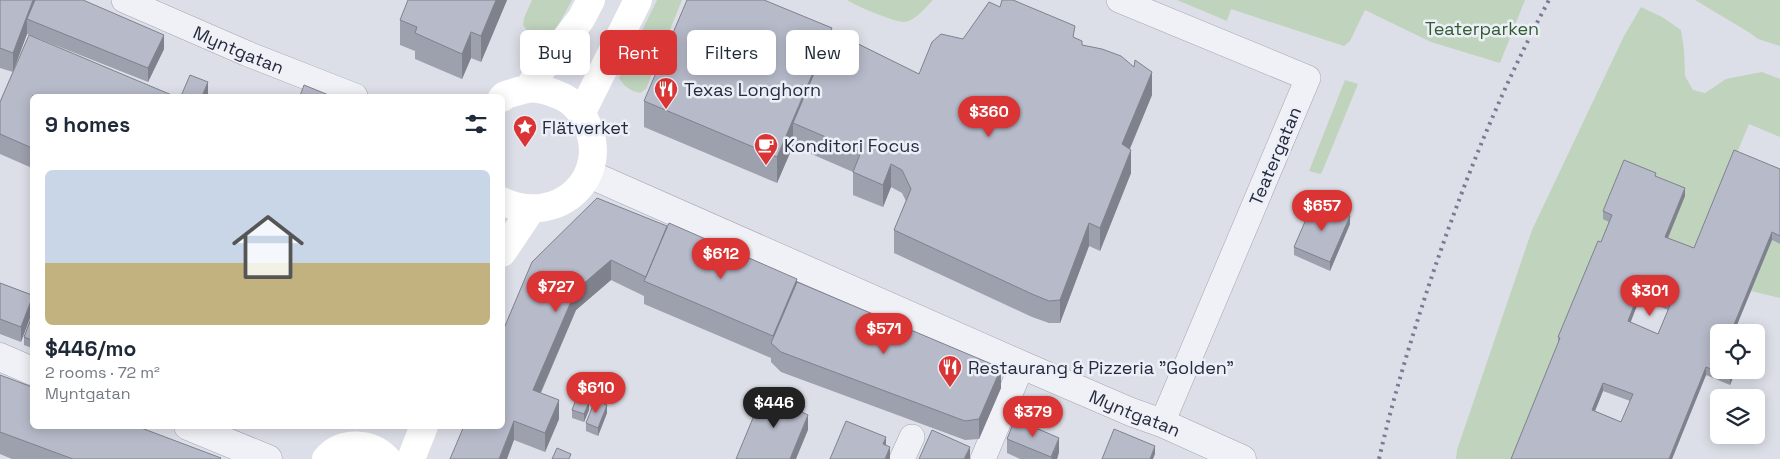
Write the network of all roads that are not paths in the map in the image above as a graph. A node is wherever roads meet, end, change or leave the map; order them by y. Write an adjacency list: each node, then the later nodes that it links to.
1 (124, 0): 6 (street, Myntgatan)
2 (591, 0): 5 (main road)
3 (638, 0): 8 (main road)
4 (1119, 0): 16 (street, Teatergatan)
5 (529, 89): 7 (main road); 8 (main road)
6 (350, 94)
7 (505, 95)
8 (582, 112): 9 (main road)
9 (589, 174): 11 (main road); 14 (street, Myntgatan)
10 (505, 203): 11 (main road)
11 (531, 210): 12 (main road)
12 (505, 249)
13 (0, 357): 15 (street)
14 (1022, 365): 16 (street, Myntgatan); 24 (street)
15 (30, 370)
16 (1162, 423): 25 (street, Myntgatan)
17 (195, 429): 20 (street)
18 (423, 429): 23 (main road)
19 (362, 436): 21 (main road); 22 (main road)
20 (268, 459)
21 (326, 459)
22 (387, 459)
23 (410, 459)
24 (983, 459)
25 (1242, 459)

